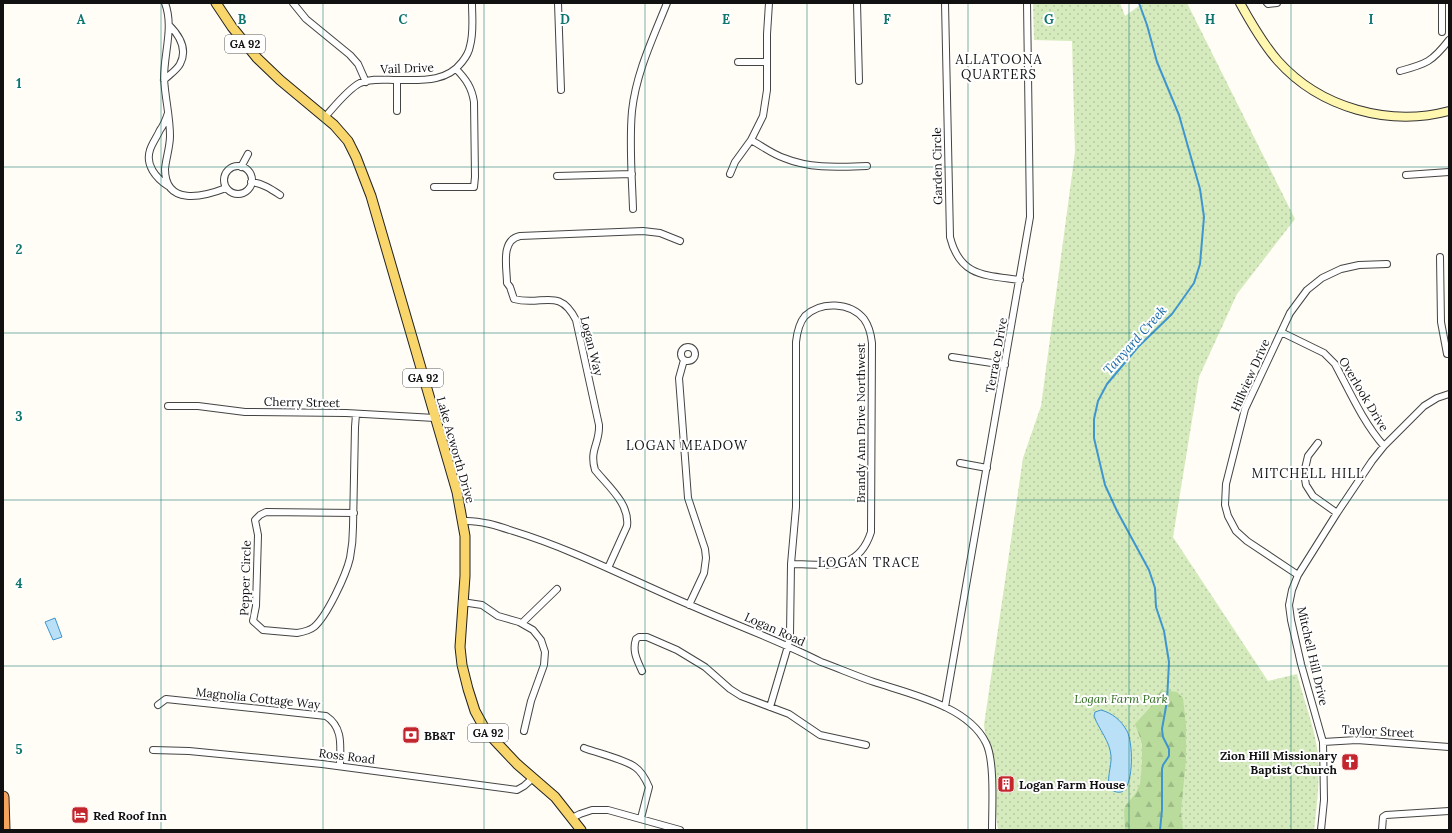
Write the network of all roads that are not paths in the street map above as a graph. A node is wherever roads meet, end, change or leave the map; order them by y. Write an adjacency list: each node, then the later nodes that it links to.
1 (165, 3): 15 (street)
2 (216, 3): 30 (main road, Lake Acworth Drive / GA 92)
3 (293, 3): 25 (street)
4 (472, 3): 20 (street, Vail Drive)
5 (558, 3): 26 (street)
6 (667, 3): 36 (street)
7 (769, 3): 19 (street)
8 (858, 3): 24 (street)
9 (945, 3): 49 (street, Garden Circle)
10 (1027, 3): 49 (street, Terrace Drive)
11 (1240, 3): 28 (main road)
12 (1267, 3): 13 (street)
13 (1277, 3)
14 (1442, 3): 16 (street)
15 (169, 25): 22 (street); 22 (street)
16 (1442, 32)
17 (1449, 40): 21 (street)
18 (738, 62): 19 (street)
19 (766, 62): 31 (street)
20 (456, 69): 23 (street, Vail Drive); 42 (street)
21 (1400, 71)
22 (164, 80): 29 (street)
23 (397, 80): 25 (street, Vail Drive); 27 (street)
24 (859, 81)
25 (366, 82): 30 (street, Vail Drive)
26 (561, 90)
27 (397, 111)
28 (1449, 111)
29 (168, 112): 41 (street); 41 (street)
30 (325, 117): 58 (main road, Lake Acworth Drive / GA 92)
31 (751, 140): 33 (street); 37 (street)
32 (248, 154): 34 (street)
33 (866, 166)
34 (241, 167): 40 (street); 43 (street)
35 (1449, 172): 38 (street)
36 (632, 174): 39 (street); 45 (street)
37 (730, 174)
38 (1406, 175)
39 (557, 176)
40 (252, 182): 43 (street); 44 (street)
41 (170, 186): 43 (street)
42 (434, 187)
43 (226, 188)
44 (280, 195)
45 (633, 209)
46 (680, 241): 67 (street, Logan Way)
47 (1440, 257): 51 (street)
48 (1387, 264): 50 (street, Hillview Drive)
49 (1020, 280): 54 (street, Terrace Drive)
50 (1281, 332): 60 (street, Overlook Drive); 68 (street, Hillview Drive)
51 (1449, 354)
52 (952, 357): 54 (street)
53 (684, 360): 71 (street)
54 (1005, 365): 62 (street, Terrace Drive)
55 (1449, 394): 60 (street, Mitchell Hill Drive)
56 (168, 406): 57 (street, Cherry Street)
57 (356, 414): 58 (street, Cherry Street); 63 (street, Pepper Circle)
58 (435, 418): 65 (main road, Lake Acworth Drive / GA 92)
59 (1318, 443): 64 (street)
60 (1384, 446): 64 (street, Mitchell Hill Drive)
61 (960, 463): 62 (street)
62 (987, 468): 77 (street, Terrace Drive)
63 (354, 513): 63 (street, Pepper Circle)
64 (1337, 513): 68 (street, Mitchell Hill Drive)
65 (463, 521): 67 (street, Logan Road); 70 (main road, Lake Acworth Drive / GA 92)
66 (791, 564): 66 (street, Brandy Ann Drive Northwest); 73 (street, Brandy Ann Drive Northwest)
67 (608, 568): 71 (street, Logan Road)
68 (1298, 574): 79 (street, Mitchell Hill Drive)
69 (557, 589): 72 (street)
70 (462, 602): 72 (street); 85 (main road, Lake Acworth Drive / GA 92)
71 (689, 605): 73 (street, Logan Road)
72 (522, 623): 78 (street)
73 (788, 646): 76 (street, Brandy Ann Drive Northwest); 77 (street, Logan Road)
74 (642, 671): 76 (street)
75 (158, 705): 84 (street, Magnolia Cottage Way)
76 (770, 707): 80 (street)
77 (945, 707): 93 (street, Logan Road)
78 (524, 731)
79 (1323, 742): 81 (street, Taylor Street); 94 (street)
80 (866, 745)
81 (1449, 747)
82 (584, 748): 89 (street)
83 (153, 750): 84 (street, Ross Road)
84 (340, 766): 85 (street, Ross Road)
85 (533, 778): 88 (main road, Lake Acworth Drive / GA 92)
86 (3, 797): 90 (highway)
87 (1449, 811): 95 (street)
88 (572, 818): 89 (street); 91 (main road, Lake Acworth Drive / GA 92)
89 (641, 818): 92 (street)
90 (4, 830)
91 (581, 830)
92 (680, 830)
93 (992, 830)
94 (1320, 830)
95 (1382, 830)

